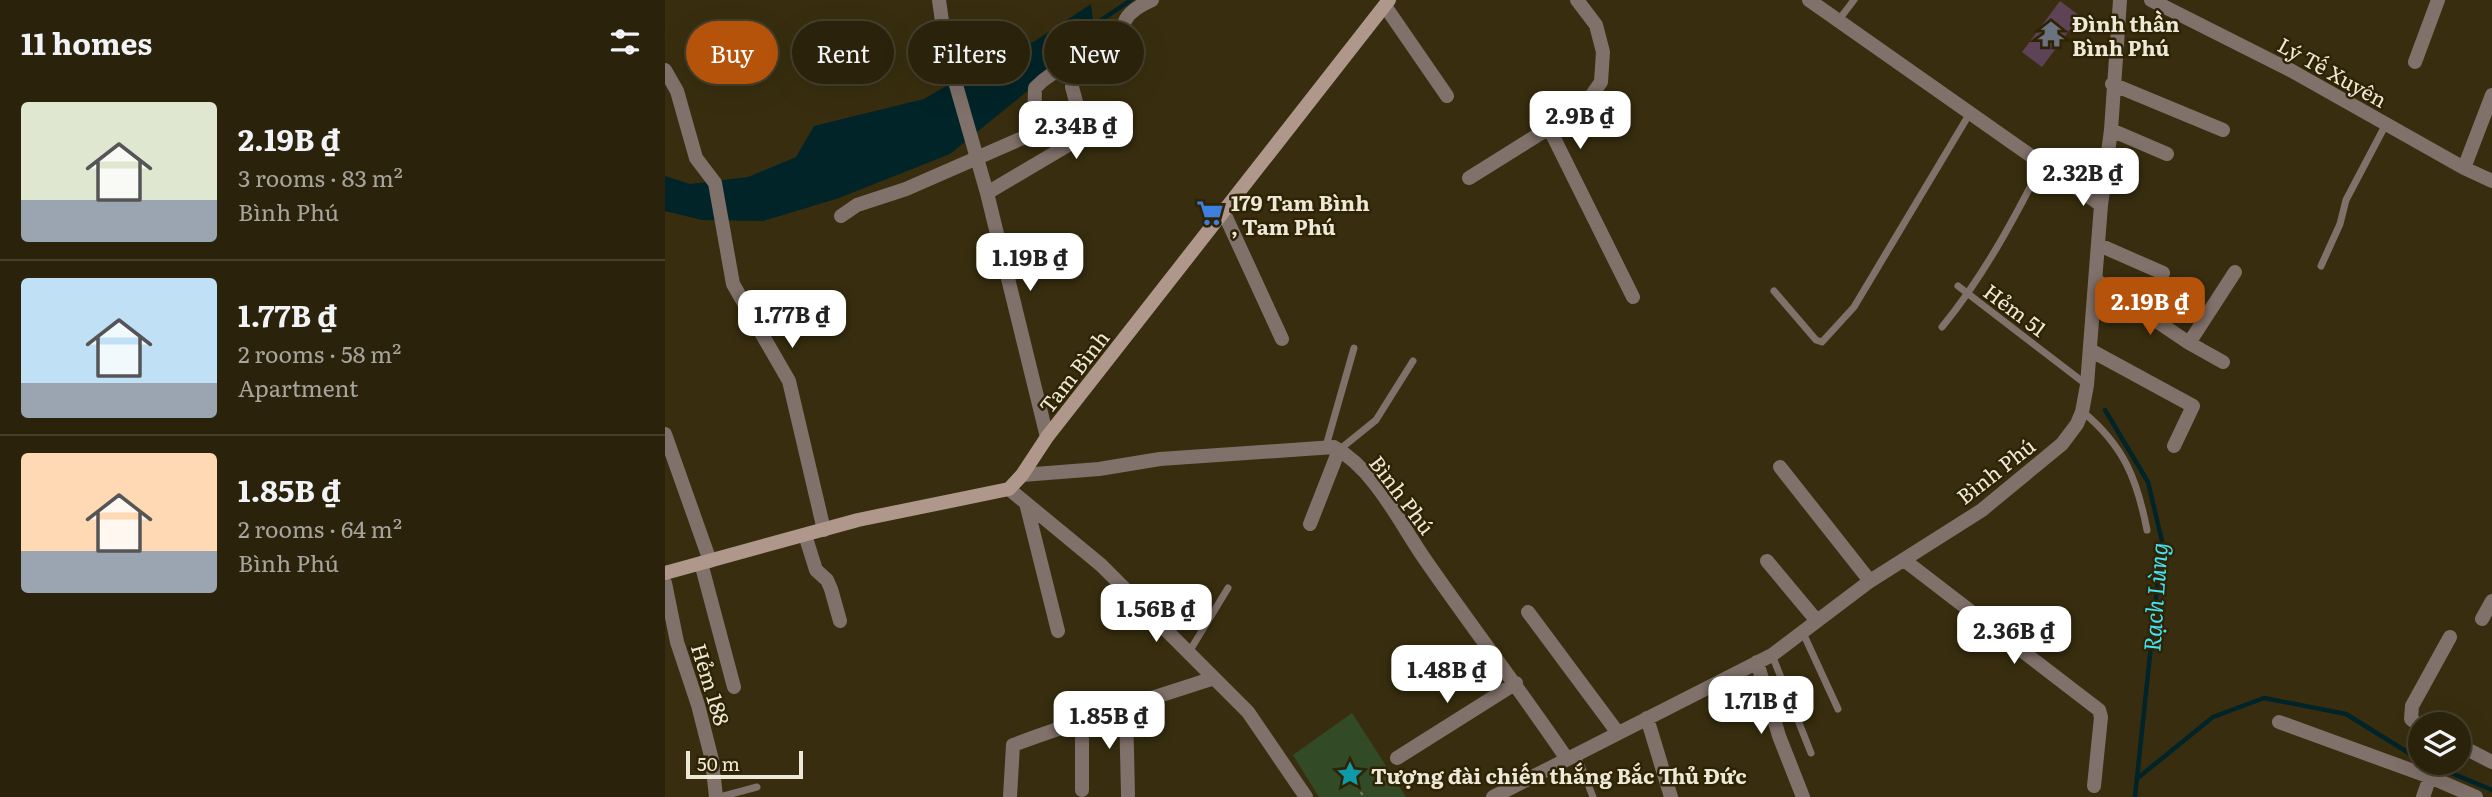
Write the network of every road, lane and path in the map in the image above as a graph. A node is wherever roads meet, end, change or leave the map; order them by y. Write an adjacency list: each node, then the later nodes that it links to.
1 (939, 0): 23 (street)
2 (1152, 0): 23 (street)
3 (1577, 0): 19 (street)
4 (1809, 0): 10 (street)
5 (1854, 0): 10 (lane)
6 (2120, 0): 13 (street, Bình Phú)
7 (2151, 0): 18 (street, Lý Tế Xuyên)
8 (2438, 0): 11 (street)
9 (1387, 3): 16 (street); 30 (main road, Tam Bình)
10 (1838, 21): 17 (street)
11 (2415, 62)
12 (665, 70): 59 (street)
13 (2112, 84): 20 (street, Bình Phú); 21 (street)
14 (1072, 88): 28 (street)
15 (2492, 95): 25 (street)
16 (1447, 96)
17 (1970, 113): 24 (street); 38 (lane)
18 (2386, 124): 25 (street, Lý Tế Xuyên); 33 (lane)
19 (1549, 128): 26 (street); 40 (street)
20 (2111, 130): 22 (street); 29 (street, Bình Phú)
21 (2223, 130)
22 (2167, 153)
23 (976, 160): 28 (street); 31 (street)
24 (2042, 163): 29 (street); 39 (lane)
25 (2464, 169): 27 (street, Lý Tế Xuyên)
26 (1469, 178)
27 (2492, 181)
28 (987, 193): 51 (street)
29 (2101, 205): 32 (street, Bình Phú)
30 (1224, 213): 42 (street); 51 (main road, Tam Bình)
31 (841, 216)
32 (2099, 245): 35 (street); 36 (street, Bình Phú)
33 (2321, 266)
34 (2235, 272): 43 (street)
35 (2163, 273)
36 (2096, 280): 43 (street); 45 (street, Bình Phú)
37 (1958, 286): 39 (lane, Hẻm 51)
38 (1774, 291)
39 (1969, 295): 41 (lane); 48 (lane, Hẻm 51)
40 (1633, 297)
41 (1942, 327)
42 (1282, 339)
43 (2189, 343): 47 (street)
44 (1354, 348): 53 (lane)
45 (2090, 350): 48 (street, Bình Phú); 52 (street)
46 (1413, 361): 53 (lane)
47 (2223, 362)
48 (2087, 386): 49 (street, Bình Phú)
49 (2083, 412): 60 (lane); 62 (street, Bình Phú)
50 (665, 434): 64 (street)
51 (1047, 437): 55 (main road, Tam Bình)
52 (2174, 446)
53 (1332, 448): 55 (street); 58 (street); 81 (street, Bình Phú)
54 (1780, 467): 66 (street)
55 (1022, 475): 56 (main road, Tam Bình)
56 (1009, 489): 57 (street); 59 (main road)
57 (1025, 502): 74 (street); 77 (street)
58 (1310, 524)
59 (824, 530): 61 (main road)
60 (2147, 530)
61 (805, 535): 64 (main road); 72 (street)
62 (1903, 560): 66 (street, Bình Phú); 97 (street)
63 (1767, 561): 73 (street)
64 (705, 562): 65 (main road); 82 (street)
65 (665, 573)
66 (1870, 581): 73 (street, Bình Phú)
67 (665, 583): 101 (street, Hẻm 188)
68 (1229, 588): 77 (lane)
69 (2492, 601): 71 (street)
70 (1528, 612): 89 (street)
71 (2482, 619)
72 (840, 621)
73 (1817, 621): 75 (street, Bình Phú)
74 (1058, 631)
75 (1802, 632): 78 (street, Bình Phú); 84 (lane)
76 (2450, 637): 85 (street)
77 (1189, 652): 80 (street)
78 (1772, 655): 79 (street, Bình Phú); 91 (lane)
79 (1757, 662): 86 (street, Bình Phú); 108 (street)
80 (1214, 678): 83 (street); 103 (street)
81 (1515, 683): 92 (street, Bình Phú); 93 (street)
82 (734, 687)
83 (1126, 707): 87 (street); 100 (street)
84 (1839, 709)
85 (2412, 712)
86 (1647, 718): 89 (street, Bình Phú); 107 (street)
87 (1082, 721): 99 (street); 102 (street)
88 (2279, 722): 95 (street)
89 (1618, 733): 92 (street, Bình Phú)
90 (2471, 751): 94 (street)
91 (1811, 753)
92 (1572, 757): 105 (street, Bình Phú); 106 (lane)
93 (1397, 758)
94 (2492, 762)
95 (2430, 777): 109 (street); 110 (street)
96 (1356, 785): 104 (path)
97 (2094, 786)
98 (757, 787): 101 (lane)
99 (1081, 790)
100 (1128, 795)
101 (718, 797)
102 (1010, 797)
103 (1305, 797)
104 (1364, 797)
105 (1493, 797)
106 (1593, 797)
107 (1671, 797)
108 (1803, 797)
109 (2423, 797)
110 (2476, 797)

